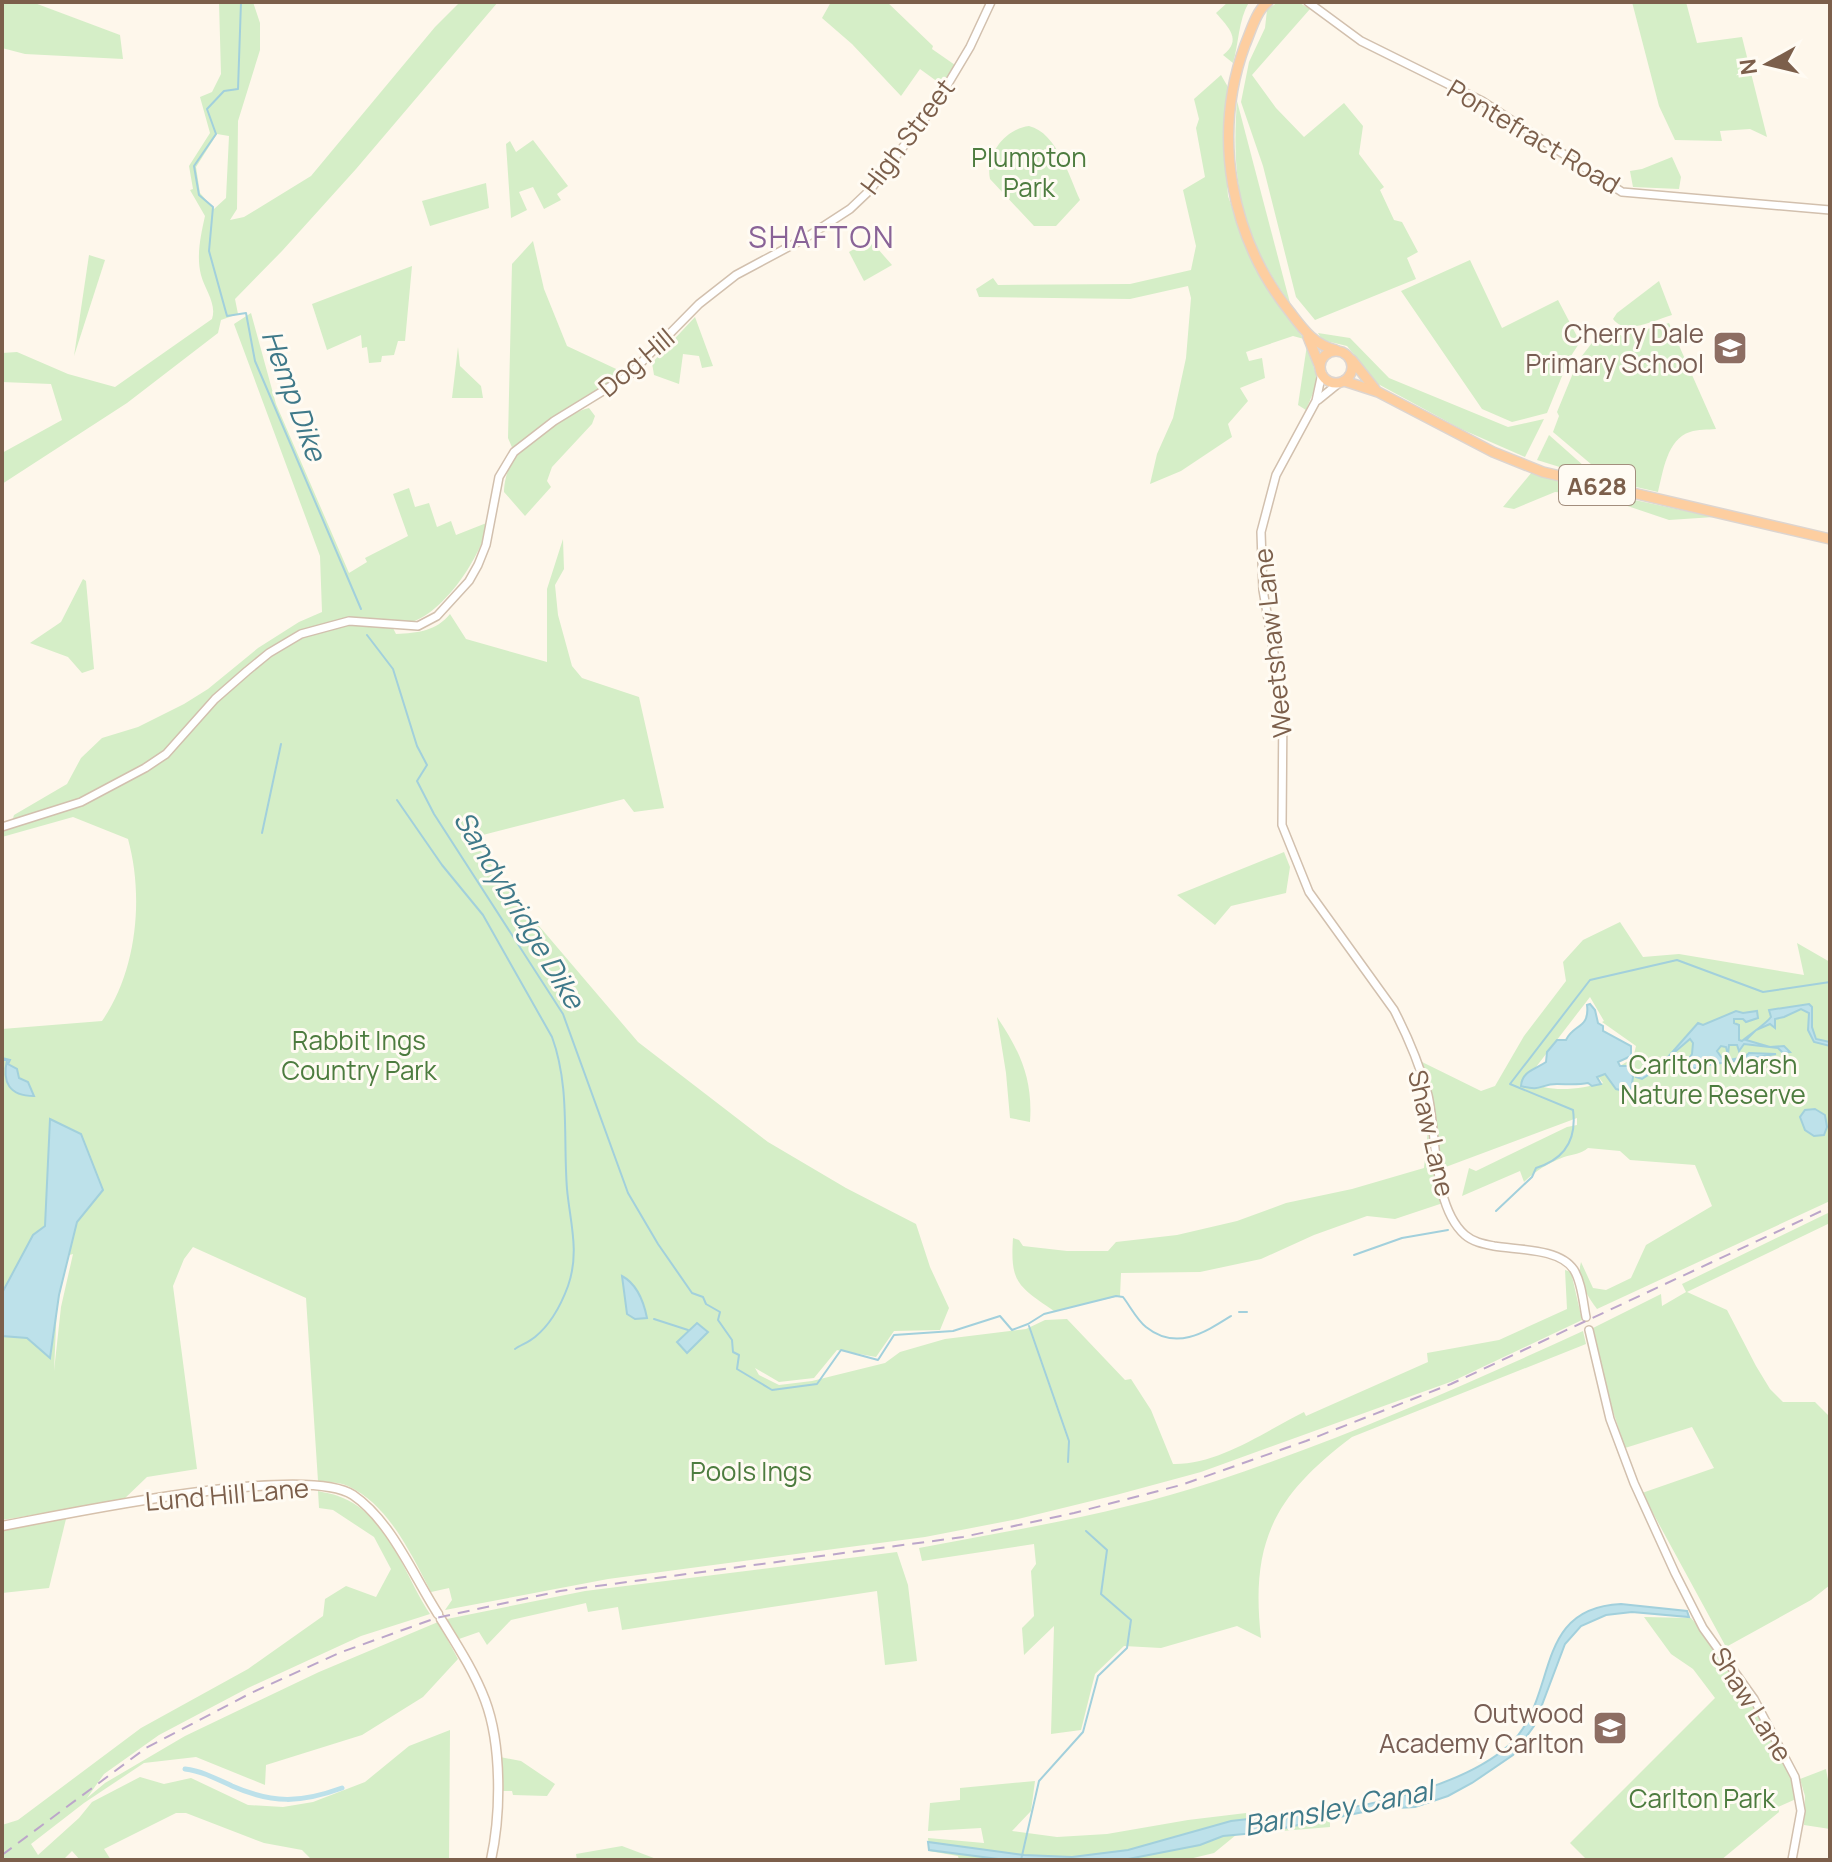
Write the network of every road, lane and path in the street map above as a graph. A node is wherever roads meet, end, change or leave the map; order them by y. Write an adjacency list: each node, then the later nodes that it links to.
1 (991, 2): 5 (street, High Street)
2 (1308, 2): 4 (street, Pontefract Road)
3 (1265, 3): 6 (highway, A628)
4 (1830, 210)
5 (753, 266): 14 (street, Dog Hill)
6 (1307, 334): 7 (highway, A628); 9 (highway, A628)
7 (1336, 350): 8 (highway, A628); 9 (highway)
8 (1350, 357): 10 (highway); 11 (highway, A628)
9 (1321, 370): 10 (highway, A628); 12 (street, Weetshaw Lane)
10 (1341, 382): 11 (highway, A628); 12 (street, Weetshaw Lane)
11 (1378, 392): 13 (highway, A628)
12 (1316, 401): 15 (street, Weetshaw Lane)
13 (1830, 539)
14 (2, 827)
15 (1290, 848): 16 (street, Shaw Lane)
16 (1586, 1317)
17 (1589, 1330): 20 (street, Shaw Lane)
18 (2, 1526): 19 (main road, Lund Hill Lane)
19 (491, 1860)
20 (1792, 1860)

